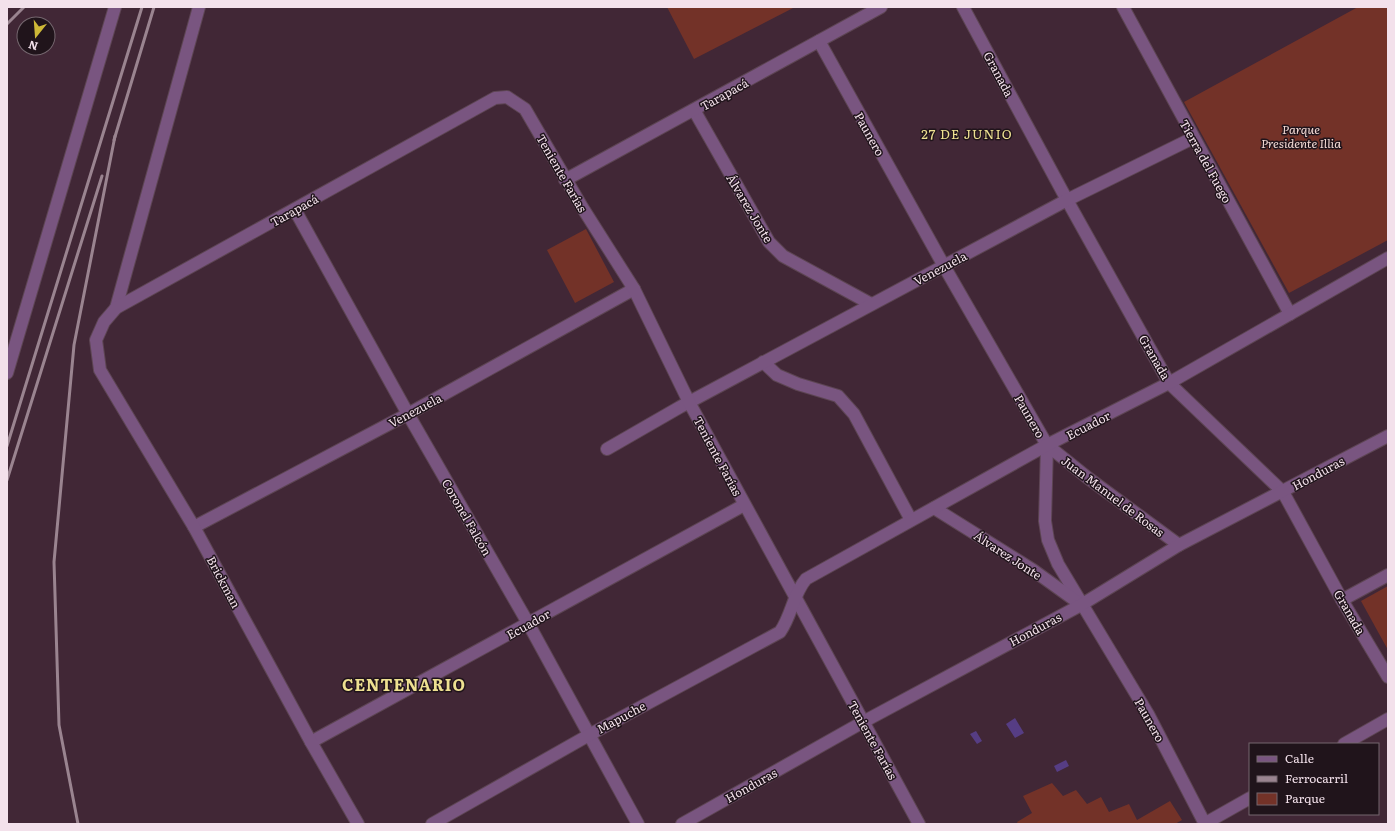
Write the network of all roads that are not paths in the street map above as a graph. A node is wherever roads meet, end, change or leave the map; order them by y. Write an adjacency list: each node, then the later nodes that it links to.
1 (115, 7): 21 (street)
2 (199, 7): 17 (street)
3 (881, 7): 6 (street, Tarapacá)
4 (963, 7): 11 (street, Granada)
5 (1123, 7): 9 (street, Tierra del Fuego)
6 (819, 41): 8 (street, Tarapacá); 14 (street, Paunero)
7 (507, 97): 10 (street, Teniente Farías); 12 (street, Tarapacá)
8 (694, 110): 10 (street, Tarapacá); 16 (street, Álvarez Jonte)
9 (1193, 138): 11 (street, Venezuela); 18 (street, Tierra del Fuego)
10 (565, 180): 15 (street, Teniente Farías)
11 (1067, 200): 14 (street, Venezuela); 22 (street, Granada)
12 (295, 210): 17 (street, Tarapacá); 24 (street, Coronel Falcón)
13 (1388, 258): 18 (street, Ecuador)
14 (944, 266): 16 (street, Venezuela); 26 (street, Paunero)
15 (634, 289): 23 (street, Teniente Farías); 24 (street, Venezuela)
16 (872, 304): 20 (street, Venezuela)
17 (116, 308): 19 (street, Tarapacá)
18 (1290, 314): 22 (street, Ecuador)
19 (96, 340): 32 (street, Brickman)
20 (763, 362): 23 (street, Venezuela); 31 (street)
21 (7, 372)
22 (1169, 383): 26 (street, Ecuador); 28 (street, Granada)
23 (689, 402): 27 (street, Venezuela); 29 (street, Teniente Farías)
24 (408, 414): 32 (street, Venezuela); 38 (street, Coronel Falcón)
25 (1388, 436): 28 (street, Honduras)
26 (1047, 446): 30 (street, Ecuador); 33 (street, Juan Manuel de Rosas); 37 (street, Paunero)
27 (607, 449)
28 (1283, 492): 33 (street, Honduras); 36 (street, Granada)
29 (744, 505): 35 (street, Teniente Farías); 38 (street, Ecuador)
30 (934, 508): 31 (street, Ecuador); 37 (street, Álvarez Jonte)
31 (911, 520): 35 (street, Ecuador)
32 (194, 527): 43 (street, Brickman)
33 (1179, 545): 37 (street, Honduras)
34 (1388, 575): 36 (street)
35 (795, 598): 41 (street, Teniente Farías); 42 (street, Mapuche)
36 (1342, 600): 39 (street, Granada)
37 (1081, 604): 41 (street, Honduras); 51 (street, Paunero)
38 (528, 623): 42 (street, Coronel Falcón); 43 (street, Ecuador)
39 (1388, 677)
40 (1388, 719): 44 (street)
41 (863, 722): 49 (street, Honduras); 50 (street, Teniente Farías)
42 (589, 735): 47 (street, Mapuche); 48 (street, Coronel Falcón)
43 (311, 742): 46 (street, Brickman)
44 (1346, 743)
45 (1249, 799): 51 (street)
46 (358, 824)
47 (432, 824)
48 (638, 824)
49 (682, 824)
50 (919, 824)
51 (1205, 824)

